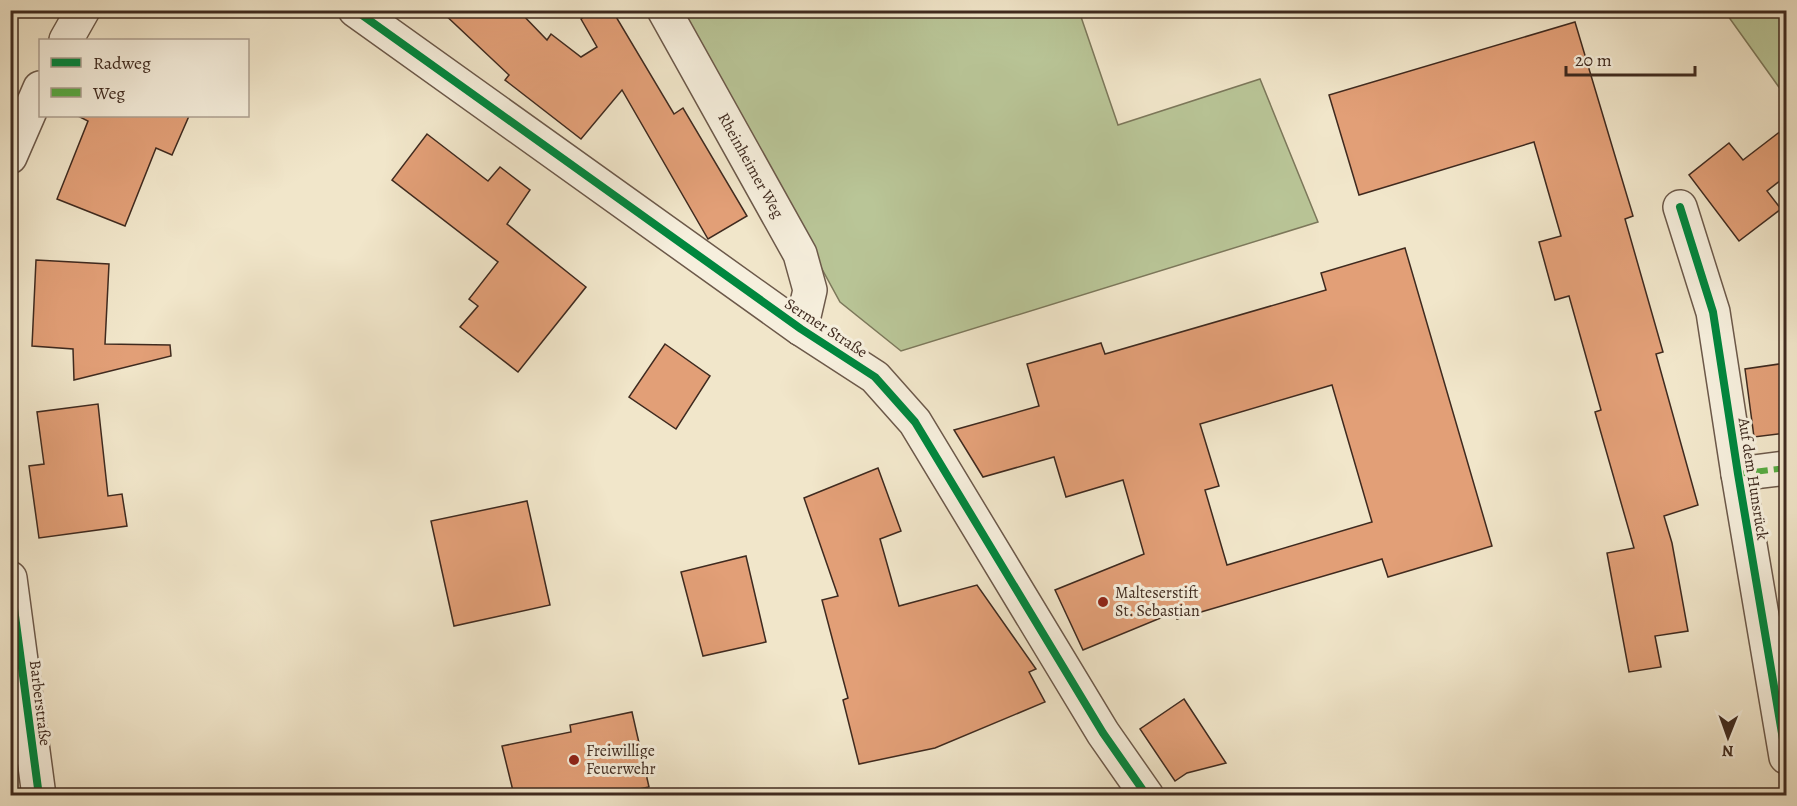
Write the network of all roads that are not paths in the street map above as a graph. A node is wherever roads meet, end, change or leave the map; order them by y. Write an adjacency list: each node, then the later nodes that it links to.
1 (83, 10): 4 (street)
2 (355, 10): 8 (street, Sermer Straße)
3 (664, 10): 8 (street, Rheinheimer Weg)
4 (67, 39)
5 (39, 90): 6 (street)
6 (10, 157)
7 (1680, 207): 10 (street, Auf dem Hunsrück)
8 (801, 329): 15 (street, Sermer Straße)
9 (1786, 468): 10 (street, Auf dem Hunsrück)
10 (1738, 474): 13 (street, Auf dem Hunsrück)
11 (10, 578): 12 (street, Barberstraße)
12 (22, 754): 14 (street, Barberstraße)
13 (1786, 757)
14 (39, 795)
15 (1146, 795)

